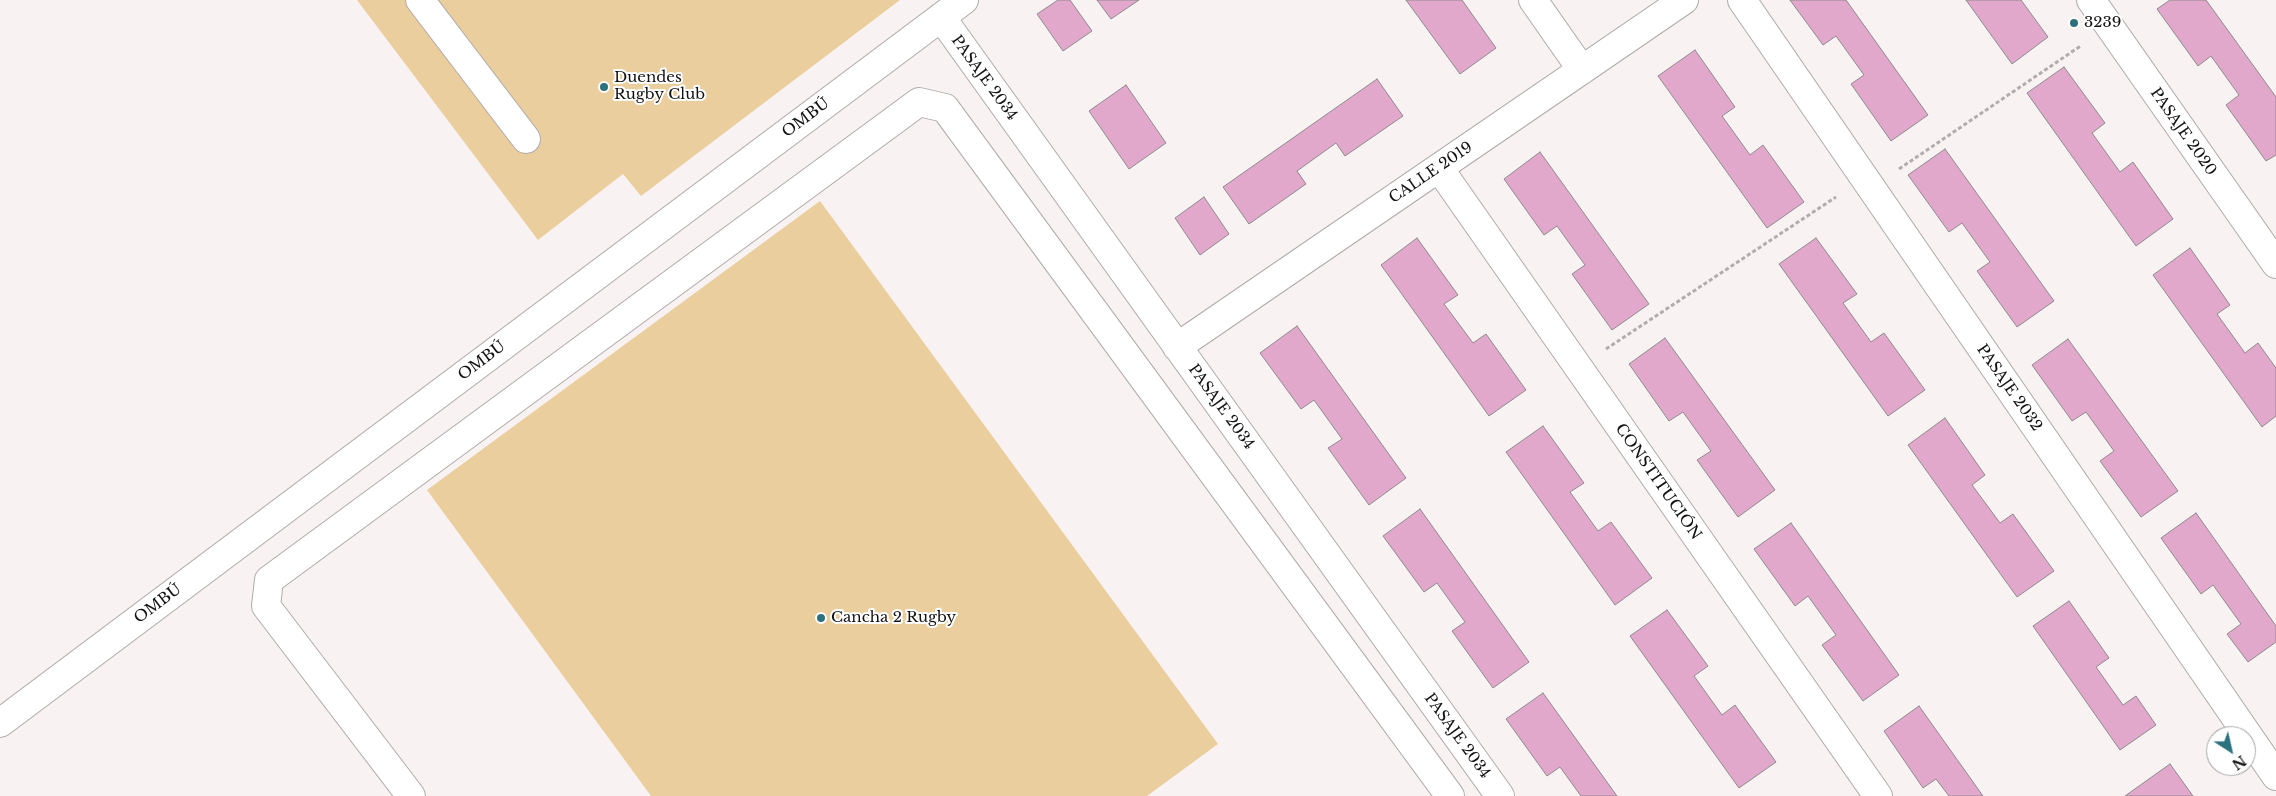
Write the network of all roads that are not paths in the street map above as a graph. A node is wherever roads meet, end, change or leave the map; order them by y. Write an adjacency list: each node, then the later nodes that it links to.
1 (420, 0): 9 (street)
2 (964, 0): 7 (street, OMBÚ)
3 (1533, 0): 8 (street)
4 (1684, 0): 8 (street, CALLE 2019)
5 (1742, 0): 14 (street, PASAJE 2032)
6 (2091, 0): 11 (street, PASAJE 2020)
7 (941, 17): 12 (street, PASAJE 2034); 13 (street, OMBÚ)
8 (1582, 70): 10 (street, CALLE 2019)
9 (526, 139)
10 (1439, 168): 12 (street, CALLE 2019); 18 (street, CONSTITUCIÓN)
11 (2276, 264)
12 (1178, 347): 17 (street, PASAJE 2034)
13 (0, 723)
14 (2276, 776)
15 (411, 796): 16 (street)
16 (1450, 796)
17 (1500, 796)
18 (1878, 796)

